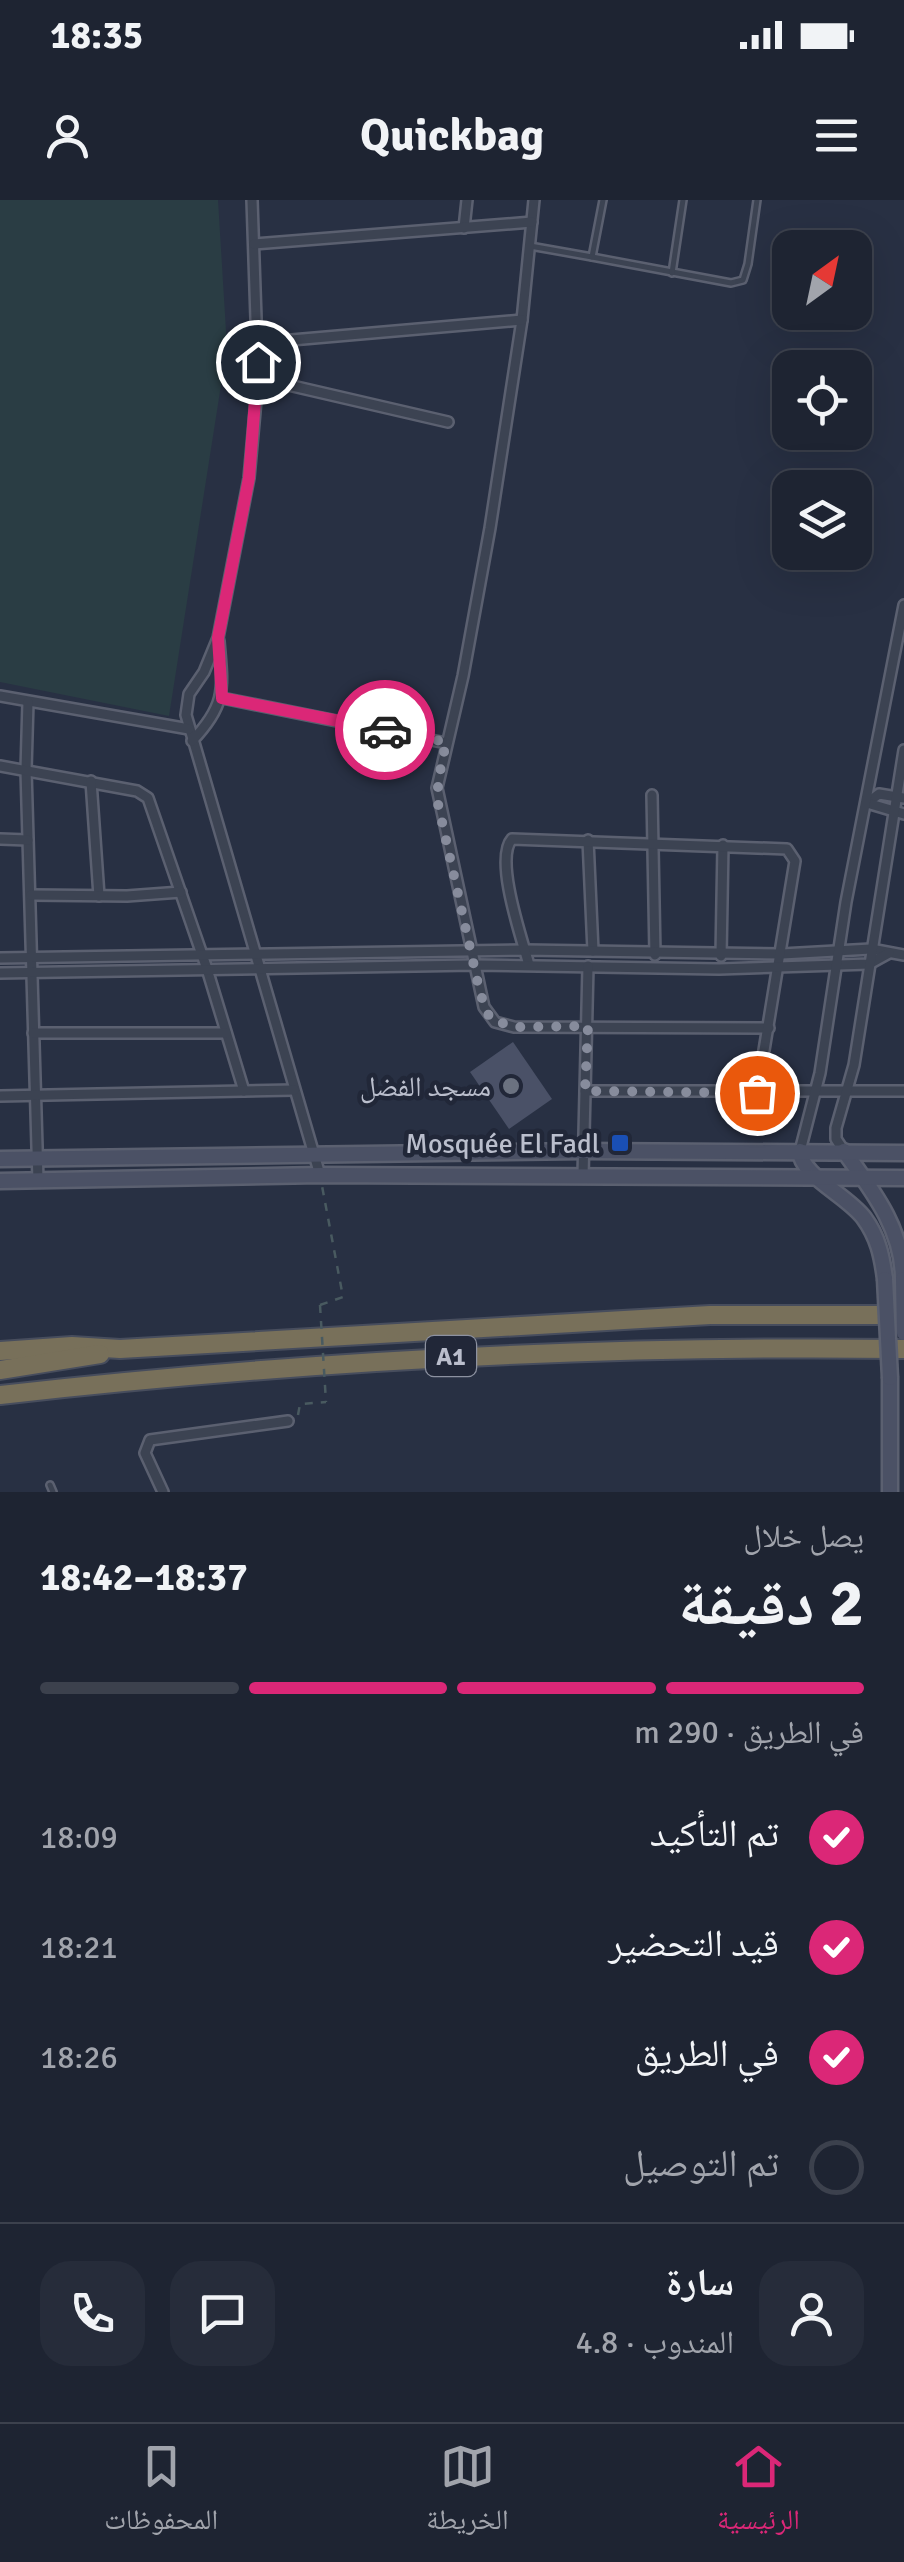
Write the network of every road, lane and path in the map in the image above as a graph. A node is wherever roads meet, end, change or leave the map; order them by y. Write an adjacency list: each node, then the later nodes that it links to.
1 (252, 200): 9 (street)
2 (467, 200): 8 (street)
3 (534, 200): 7 (street)
4 (603, 200): 11 (lane)
5 (683, 200): 12 (lane)
6 (757, 200): 12 (lane)
7 (532, 222): 8 (street); 10 (street)
8 (464, 228): 9 (street)
9 (254, 244): 14 (street)
10 (530, 246): 11 (lane); 13 (street)
11 (592, 257): 12 (lane)
12 (672, 273)
13 (522, 320): 14 (street); 24 (street)
14 (257, 343): 15 (street)
15 (258, 378): 16 (street); 18 (street)
16 (448, 422)
17 (904, 605): 31 (street)
18 (218, 638): 20 (street); 22 (street)
19 (0, 696): 21 (street)
20 (222, 698): 23 (street); 24 (street)
21 (28, 702): 22 (street); 27 (street)
22 (189, 729): 23 (street)
23 (192, 741): 45 (street)
24 (446, 742): 43 (street)
25 (904, 750): 30 (street)
26 (0, 766): 27 (street)
27 (26, 770): 28 (street); 34 (street)
28 (91, 781): 38 (street); 40 (street)
29 (652, 795): 36 (street)
30 (900, 796): 31 (street); 32 (street)
31 (867, 803): 32 (street); 46 (street)
32 (899, 812): 42 (street)
33 (0, 839): 34 (street)
34 (28, 840): 39 (street)
35 (588, 840): 36 (street); 41 (street); 44 (street)
36 (652, 842): 37 (street); 49 (street)
37 (723, 845): 50 (street); 51 (street)
38 (180, 892): 40 (street); 48 (street)
39 (31, 895): 40 (street); 53 (street)
40 (99, 896)
41 (525, 950): 43 (street); 44 (street); 57 (street)
42 (871, 950): 46 (street); 47 (street); 55 (street)
43 (472, 951): 45 (street); 56 (street)
44 (593, 951): 49 (street)
45 (252, 952): 48 (street); 62 (street)
46 (839, 952): 51 (street); 59 (street)
47 (889, 953): 52 (street); 55 (street)
48 (201, 954): 53 (street); 61 (street)
49 (655, 954): 50 (street); 63 (street)
50 (721, 954): 51 (street); 64 (street)
51 (782, 954): 60 (street)
52 (904, 955)
53 (31, 957): 54 (street); 65 (street)
54 (0, 958)
55 (869, 964): 59 (street); 72 (street)
56 (474, 965): 57 (street); 62 (street); 67 (street)
57 (529, 965): 58 (street)
58 (588, 966): 63 (street); 67 (street)
59 (836, 966): 60 (street); 71 (street)
60 (780, 967): 64 (street); 68 (street)
61 (206, 968): 62 (street); 65 (street); 70 (street)
62 (257, 968): 73 (street)
63 (656, 968): 64 (street)
64 (720, 969)
65 (32, 972): 66 (street); 69 (street)
66 (0, 973)
67 (588, 1026): 68 (street); 75 (street)
68 (769, 1028): 77 (street)
69 (33, 1033): 70 (street); 79 (street)
70 (226, 1033): 74 (street)
71 (817, 1089): 72 (street); 77 (street); 81 (street)
72 (849, 1089): 76 (street); 82 (street)
73 (294, 1090): 74 (street); 84 (street)
74 (244, 1091): 79 (street)
75 (585, 1091): 77 (street); 80 (street)
76 (904, 1091)
77 (757, 1093)
78 (0, 1096): 79 (street)
79 (35, 1096): 86 (street)
80 (583, 1151): 81 (street); 84 (street); 89 (street)
81 (800, 1151): 82 (street); 88 (street)
82 (844, 1151): 83 (street); 90 (street)
83 (904, 1153)
84 (314, 1154): 86 (street); 87 (street)
85 (0, 1159): 86 (street)
86 (37, 1159): 93 (street)
87 (320, 1175): 89 (street); 93 (street); 102 (path, bridge)
88 (812, 1175): 89 (street); 90 (street); 105 (street, bridge)
89 (583, 1176)
90 (863, 1177): 91 (street); 94 (street)
91 (904, 1178)
92 (0, 1181): 93 (street)
93 (38, 1181)
94 (903, 1279): 96 (street, bridge)
95 (904, 1316): 97 (highway, A1)
96 (904, 1333)
97 (120, 1349): 99 (highway); 100 (highway, A1)
98 (904, 1349): 101 (highway, A1)
99 (0, 1351)
100 (0, 1370)
101 (0, 1395)
102 (300, 1404)
103 (288, 1421): 104 (street)
104 (163, 1492)
105 (890, 1492)

